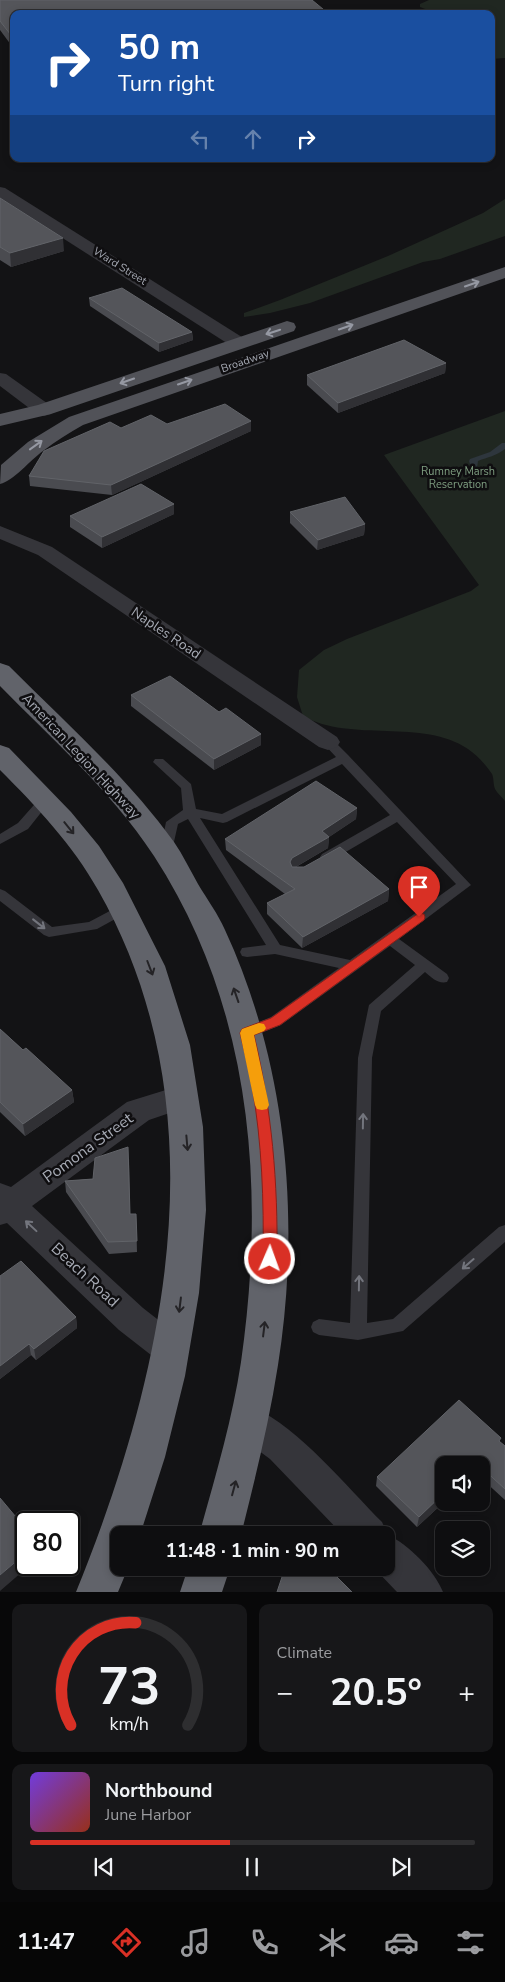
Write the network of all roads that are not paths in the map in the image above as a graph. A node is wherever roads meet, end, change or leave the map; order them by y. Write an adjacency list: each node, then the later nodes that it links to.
1 (0, 191): 6 (street, Ward Street)
2 (505, 256): 4 (main road)
3 (505, 272): 10 (main road, Broadway, one-way to 3)
4 (348, 308)
5 (303, 322): 6 (main road, Broadway, one-way to 6)
6 (239, 343): 8 (main road, Broadway, one-way to 8)
7 (0, 378): 8 (street)
8 (44, 410): 9 (main road, Broadway)
9 (0, 420)
10 (0, 478)
11 (0, 532): 13 (street, Naples Road)
12 (0, 671): 21 (highway, American Legion Highway)
13 (328, 742): 15 (lane)
14 (0, 754): 17 (highway)
15 (344, 758): 18 (lane); 19 (lane)
16 (159, 762): 18 (lane)
17 (45, 800): 20 (lane); 24 (highway, one-way to 24)
18 (190, 812): 21 (lane); 26 (lane)
19 (398, 816): 22 (lane); 25 (lane)
20 (0, 840)
21 (166, 852): 31 (highway, American Legion Highway, one-way to 21)
22 (315, 864)
23 (0, 894): 24 (lane, one-way to 24)
24 (124, 908): 32 (highway, one-way to 32)
25 (390, 939): 28 (lane); 29 (lane)
26 (275, 949): 27 (lane); 29 (lane)
27 (246, 952)
28 (424, 965): 30 (lane); 36 (lane, one-way to 28)
29 (352, 966): 31 (lane)
30 (442, 978)
31 (246, 1033): 38 (highway, American Legion Highway, one-way to 31)
32 (182, 1097): 33 (street, Pomona Street); 37 (highway, one-way to 37)
33 (3, 1204): 37 (street, Beach Road, one-way to 33)
34 (505, 1232): 36 (lane, one-way to 36)
35 (320, 1327): 36 (lane)
36 (358, 1332)
37 (172, 1351): 39 (highway)
38 (250, 1423): 40 (highway, American Legion Highway, one-way to 38); 41 (street)
39 (122, 1526)
40 (223, 1526)
41 (359, 1526)
42 (110, 1559): 45 (highway)
43 (395, 1562): 47 (street)
44 (206, 1576): 46 (highway)
45 (97, 1592)
46 (201, 1592)
47 (424, 1592)

